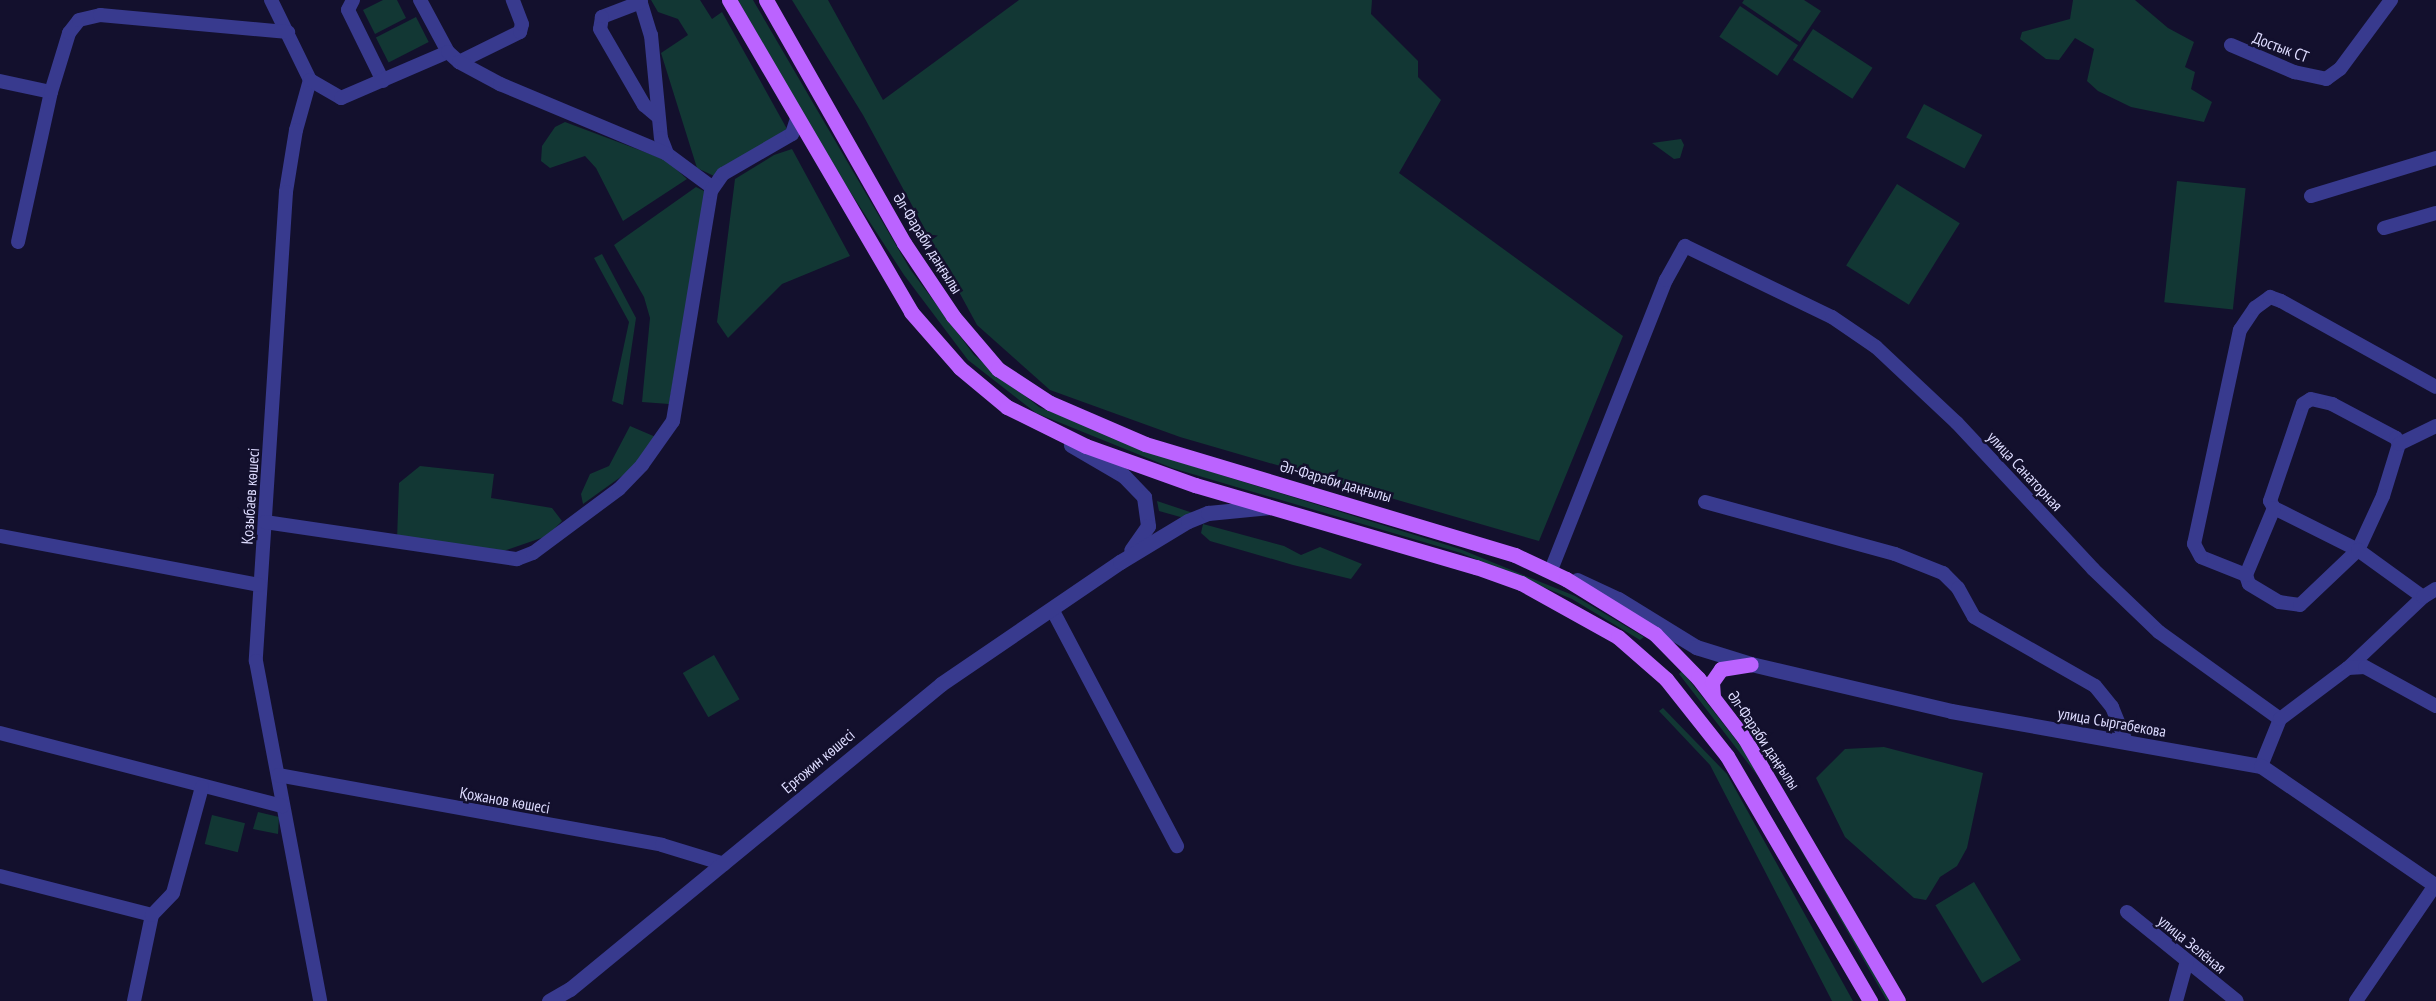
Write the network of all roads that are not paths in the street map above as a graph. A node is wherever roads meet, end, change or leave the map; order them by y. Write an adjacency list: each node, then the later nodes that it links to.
1 (271, 0): 9 (street)
2 (353, 0): 15 (street)
3 (420, 0): 11 (street)
4 (513, 0): 12 (street)
5 (729, 0): 18 (main road)
6 (766, 0): 38 (main road, Әл-Фараби даңғылы)
7 (2391, 0): 10 (street, Достык СТ)
8 (641, 1): 17 (street); 17 (street)
9 (288, 32): 13 (street); 16 (street)
10 (2231, 45)
11 (448, 52): 12 (street); 15 (street)
12 (459, 62): 20 (street)
13 (310, 80): 15 (street); 34 (street, Қозыбаев көшесі)
14 (0, 81): 16 (street)
15 (383, 81)
16 (51, 92): 26 (street)
17 (657, 116): 20 (street)
18 (797, 119): 19 (main road); 22 (street)
19 (809, 140): 22 (street); 28 (main road)
20 (667, 154): 22 (street)
21 (2436, 158): 23 (street)
22 (716, 184): 34 (street)
23 (2311, 196)
24 (2436, 213): 25 (street)
25 (2384, 228)
26 (18, 242)
27 (2436, 387): 39 (street)
28 (1032, 422): 32 (main road); 37 (street, Ерғожин көшесі)
29 (2436, 426): 30 (street)
30 (2399, 444): 33 (street); 36 (street)
31 (1705, 502): 50 (street)
32 (1270, 507): 37 (street, Ерғожин көшесі); 65 (main road)
33 (2274, 508): 36 (street); 39 (street)
34 (265, 522): 40 (street, Қозыбаев көшесі)
35 (0, 536): 40 (street)
36 (2358, 550): 39 (street); 42 (street)
37 (1120, 562): 43 (street, Ерғожин көшесі)
38 (1551, 570): 44 (street, улица Сыргабекова); 46 (main road, Әл-Фараби даңғылы); 48 (street, улица Санаторная)
39 (2246, 575)
40 (259, 585): 52 (street, Қозыбаев көшесі)
41 (2436, 589): 42 (street)
42 (2423, 597): 45 (street)
43 (1053, 611): 55 (street); 56 (street, Ерғожин көшесі)
44 (1751, 664): 46 (main road); 50 (street, улица Сыргабекова)
45 (2348, 668): 47 (street); 48 (street)
46 (1713, 697): 66 (main road, Әл-Фараби даңғылы)
47 (2436, 705)
48 (2280, 719): 51 (street)
49 (0, 733): 53 (street)
50 (2126, 742): 51 (street, улица Сыргабекова)
51 (2261, 766): 58 (street, улица Сыргабекова)
52 (278, 775): 54 (street, Қозыбаев көшесі); 56 (street, Қожанов көшесі)
53 (202, 787): 54 (street); 60 (street)
54 (283, 806): 63 (street, Қозыбаев көшесі)
55 (1177, 846)
56 (724, 864): 64 (street, Ерғожин көшесі)
57 (0, 876): 60 (street)
58 (2435, 886): 69 (street)
59 (2127, 912): 61 (street, улица Зелёная)
60 (152, 915): 62 (street)
61 (2187, 961): 67 (street); 68 (street, улица Зелёная)
62 (134, 1001)
63 (320, 1001)
64 (549, 1001)
65 (1870, 1001)
66 (1899, 1001)
67 (2176, 1001)
68 (2237, 1001)
69 (2356, 1001)

